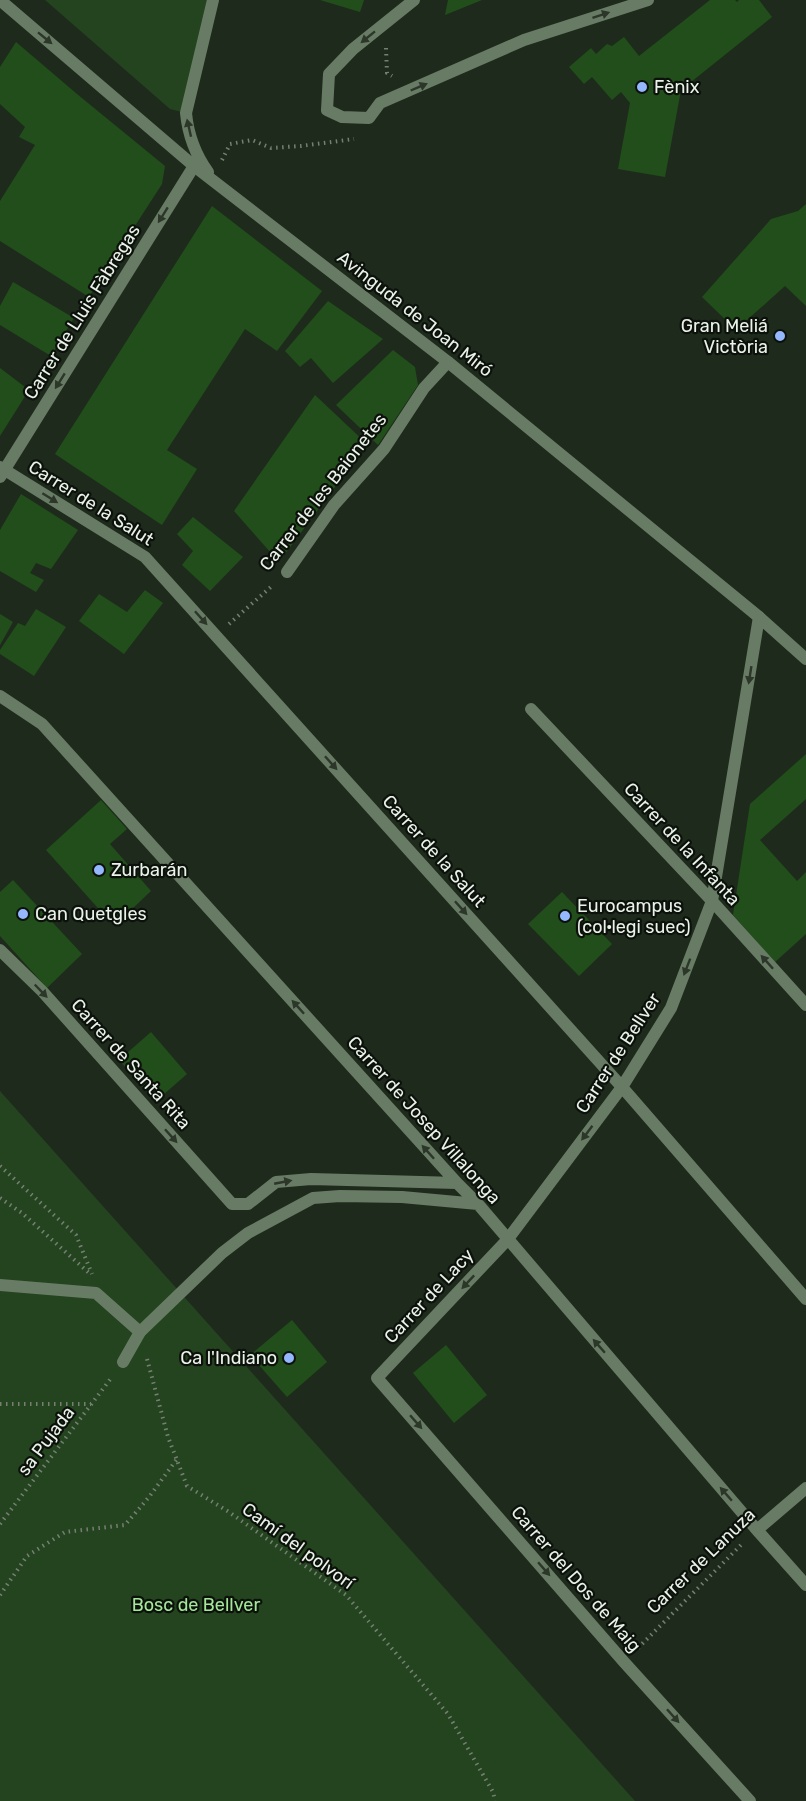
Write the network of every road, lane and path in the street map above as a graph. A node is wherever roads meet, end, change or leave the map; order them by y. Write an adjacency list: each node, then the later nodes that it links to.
1 (213, 0): 9 (street, one-way to 1)
2 (414, 0): 7 (street, one-way to 7)
3 (648, 0): 6 (street, one-way to 3)
4 (2, 7): 8 (street, Avinguda de Joan Miró, one-way to 8)
5 (386, 44): 6 (path)
6 (417, 88): 7 (street)
7 (369, 118): 9 (path)
8 (194, 166): 9 (street, Avinguda de Joan Miró); 11 (street, Carrer de Lluis Fàbregas, one-way to 11)
9 (214, 180): 10 (street, Avinguda de Joan Miró)
10 (448, 362): 12 (street, Carrer de les Baionetes); 13 (street, Avinguda de Joan Miró)
11 (2, 471): 14 (street, Carrer de la Salut, one-way to 14)
12 (287, 572): 14 (path, Carrer de les Baionetes)
13 (759, 617): 15 (street, Avinguda de Joan Miró); 18 (street, Carrer de Bellver, one-way to 18)
14 (216, 636): 21 (street, Carrer de la Salut, one-way to 21)
15 (806, 658)
16 (0, 696): 23 (street, Carrer de Josep Villalonga, one-way to 16)
17 (531, 709): 18 (street, Carrer de la Infanta)
18 (712, 901): 20 (street, Carrer de la Infanta, one-way to 18); 21 (street, Carrer de Bellver, one-way to 21)
19 (0, 950): 23 (street, Carrer de Santa Rita, one-way to 23)
20 (806, 1005)
21 (622, 1087): 26 (street, Carrer de Bellver, one-way to 26); 28 (street, Carrer de la Salut)
22 (0, 1166): 24 (path)
23 (457, 1183): 25 (street, Carrer de Josep Villalonga)
24 (0, 1198)
25 (478, 1204): 26 (street, Carrer de Josep Villalonga); 29 (street)
26 (508, 1239): 31 (street, Carrer de Lacy, one-way to 31); 37 (street, Carrer de Josep Villalonga, one-way to 26)
27 (0, 1285): 29 (street)
28 (806, 1299)
29 (140, 1332): 30 (street); 34 (path, Camí del polvorí)
30 (123, 1362): 33 (path, sa Pujada)
31 (377, 1378): 40 (street, Carrer del Dos de Maig, one-way to 40)
32 (0, 1404): 33 (path)
33 (91, 1404): 36 (path, sa Pujada)
34 (177, 1459): 39 (path); 41 (path, Camí del polvorí)
35 (806, 1488): 37 (street, Carrer de Lanuza)
36 (0, 1524)
37 (757, 1530): 38 (street, Carrer de Josep Villalonga); 40 (path, Carrer de Lanuza)
38 (806, 1585)
39 (0, 1595)
40 (624, 1662): 42 (street, Carrer del Dos de Maig, one-way to 42)
41 (495, 1801)
42 (750, 1801)

